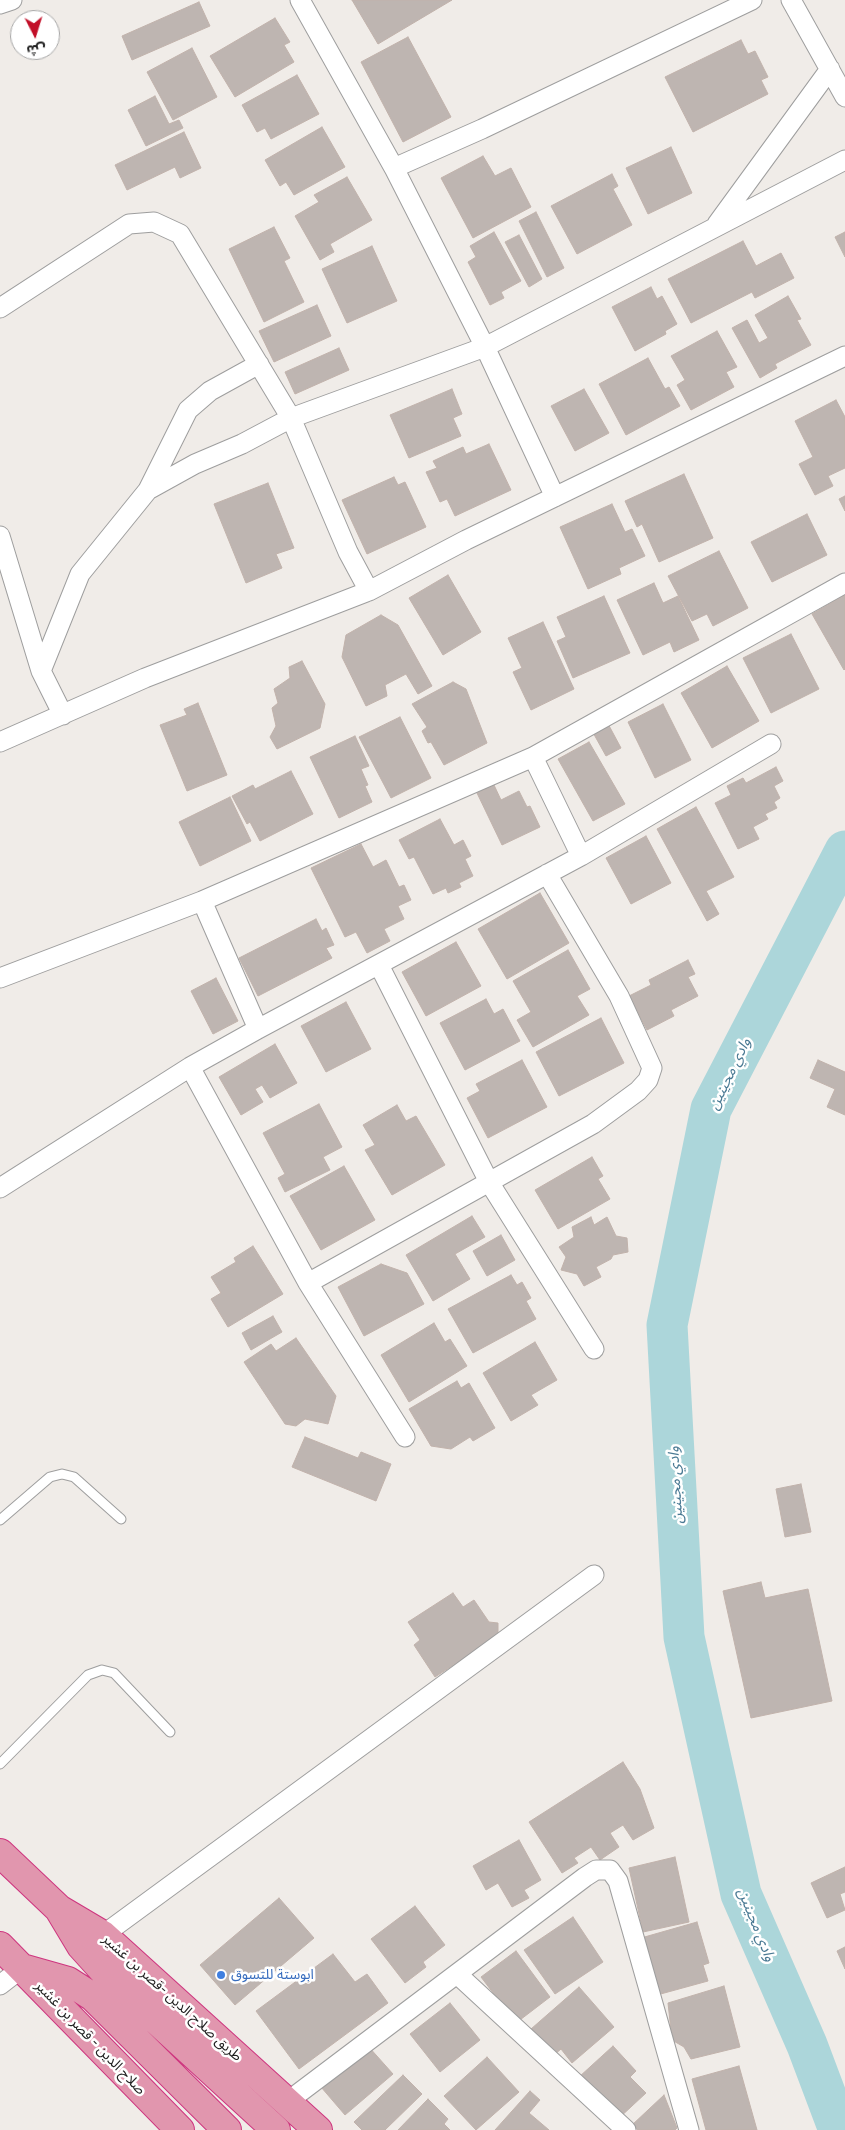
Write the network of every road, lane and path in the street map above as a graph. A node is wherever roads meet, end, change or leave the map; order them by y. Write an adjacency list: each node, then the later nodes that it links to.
1 (12, 0): 5 (street)
2 (300, 0): 9 (street)
3 (752, 0): 9 (street)
4 (792, 0): 6 (street)
5 (0, 4)
6 (830, 69): 7 (street); 10 (street)
7 (845, 97)
8 (845, 160): 10 (street)
9 (394, 168): 12 (street)
10 (714, 228): 12 (street)
11 (0, 308): 14 (street)
12 (485, 347): 15 (street); 17 (street)
13 (845, 356): 17 (street)
14 (259, 364): 15 (street); 16 (street)
15 (292, 418): 16 (street); 20 (street)
16 (148, 490): 21 (street)
17 (555, 497): 20 (street)
18 (0, 536): 21 (street)
19 (845, 583): 25 (street)
20 (369, 591): 22 (street)
21 (41, 670): 22 (street)
22 (63, 715): 23 (street)
23 (0, 742)
24 (771, 744): 26 (street)
25 (533, 757): 26 (street); 28 (street)
26 (581, 856): 27 (street)
27 (548, 874): 29 (street); 33 (street)
28 (202, 901): 30 (street); 31 (street)
29 (379, 965): 31 (street); 33 (street)
30 (0, 978)
31 (258, 1028): 32 (street)
32 (190, 1067): 34 (street); 35 (street)
33 (489, 1182): 35 (street); 36 (street)
34 (0, 1188)
35 (308, 1283): 37 (street)
36 (594, 1349)
37 (405, 1438)
38 (121, 1519): 39 (lane)
39 (0, 1520)
40 (594, 1575): 45 (street)
41 (170, 1732): 42 (lane)
42 (0, 1764)
43 (0, 1853): 44 (highway, طريق صلاح الدين -قصر بن غشير)
44 (59, 1909): 45 (highway, طريق صلاح الدين -قصر بن غشير); 53 (highway)
45 (103, 1935): 50 (highway, طريق صلاح الدين -قصر بن غشير)
46 (0, 1946): 47 (highway, صلاح الدين - قصر بن غشير)
47 (22, 1968): 49 (street); 51 (highway, صلاح الدين - قصر بن غشير); 52 (highway)
48 (457, 1974): 50 (street); 55 (street); 56 (street)
49 (0, 1985)
50 (287, 2102): 54 (highway, طريق صلاح الدين -قصر بن غشير)
51 (180, 2130)
52 (227, 2130)
53 (276, 2130)
54 (318, 2130)
55 (626, 2130)
56 (689, 2130)

